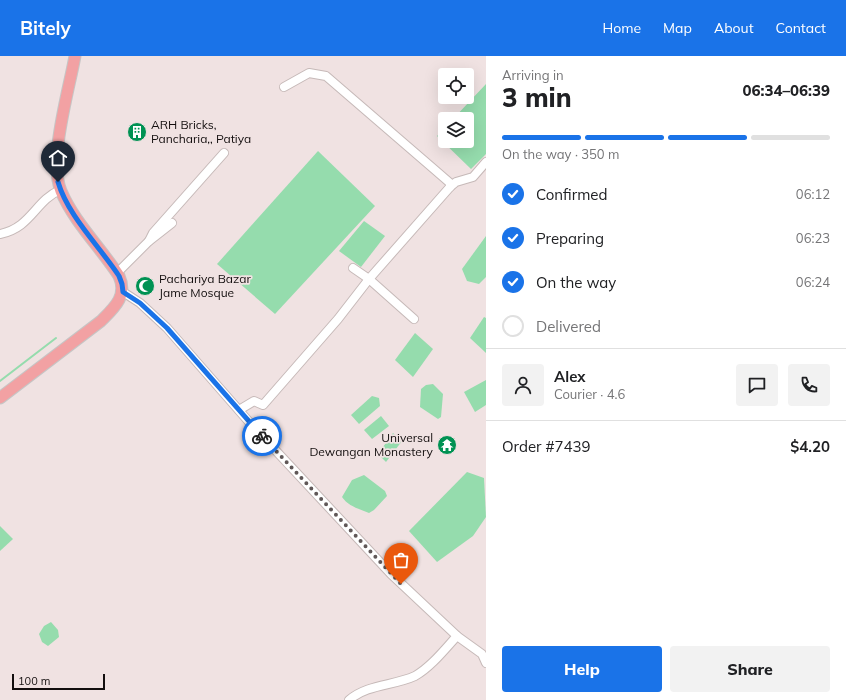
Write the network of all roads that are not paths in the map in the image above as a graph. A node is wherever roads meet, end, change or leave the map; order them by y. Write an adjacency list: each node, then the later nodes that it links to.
1 (75, 56): 6 (highway)
2 (284, 87): 5 (street)
3 (224, 153): 9 (street)
4 (486, 162): 5 (street)
5 (450, 187): 12 (street)
6 (60, 190): 8 (street); 11 (highway)
7 (172, 223): 9 (street)
8 (0, 234)
9 (149, 241): 11 (street)
10 (354, 268): 12 (street)
11 (117, 273): 13 (highway)
12 (369, 279): 14 (street); 16 (street)
13 (123, 292): 15 (highway); 16 (street)
14 (414, 319)
15 (0, 398)
16 (239, 410): 17 (street)
17 (457, 636): 18 (street); 19 (street)
18 (486, 663)
19 (349, 700)

